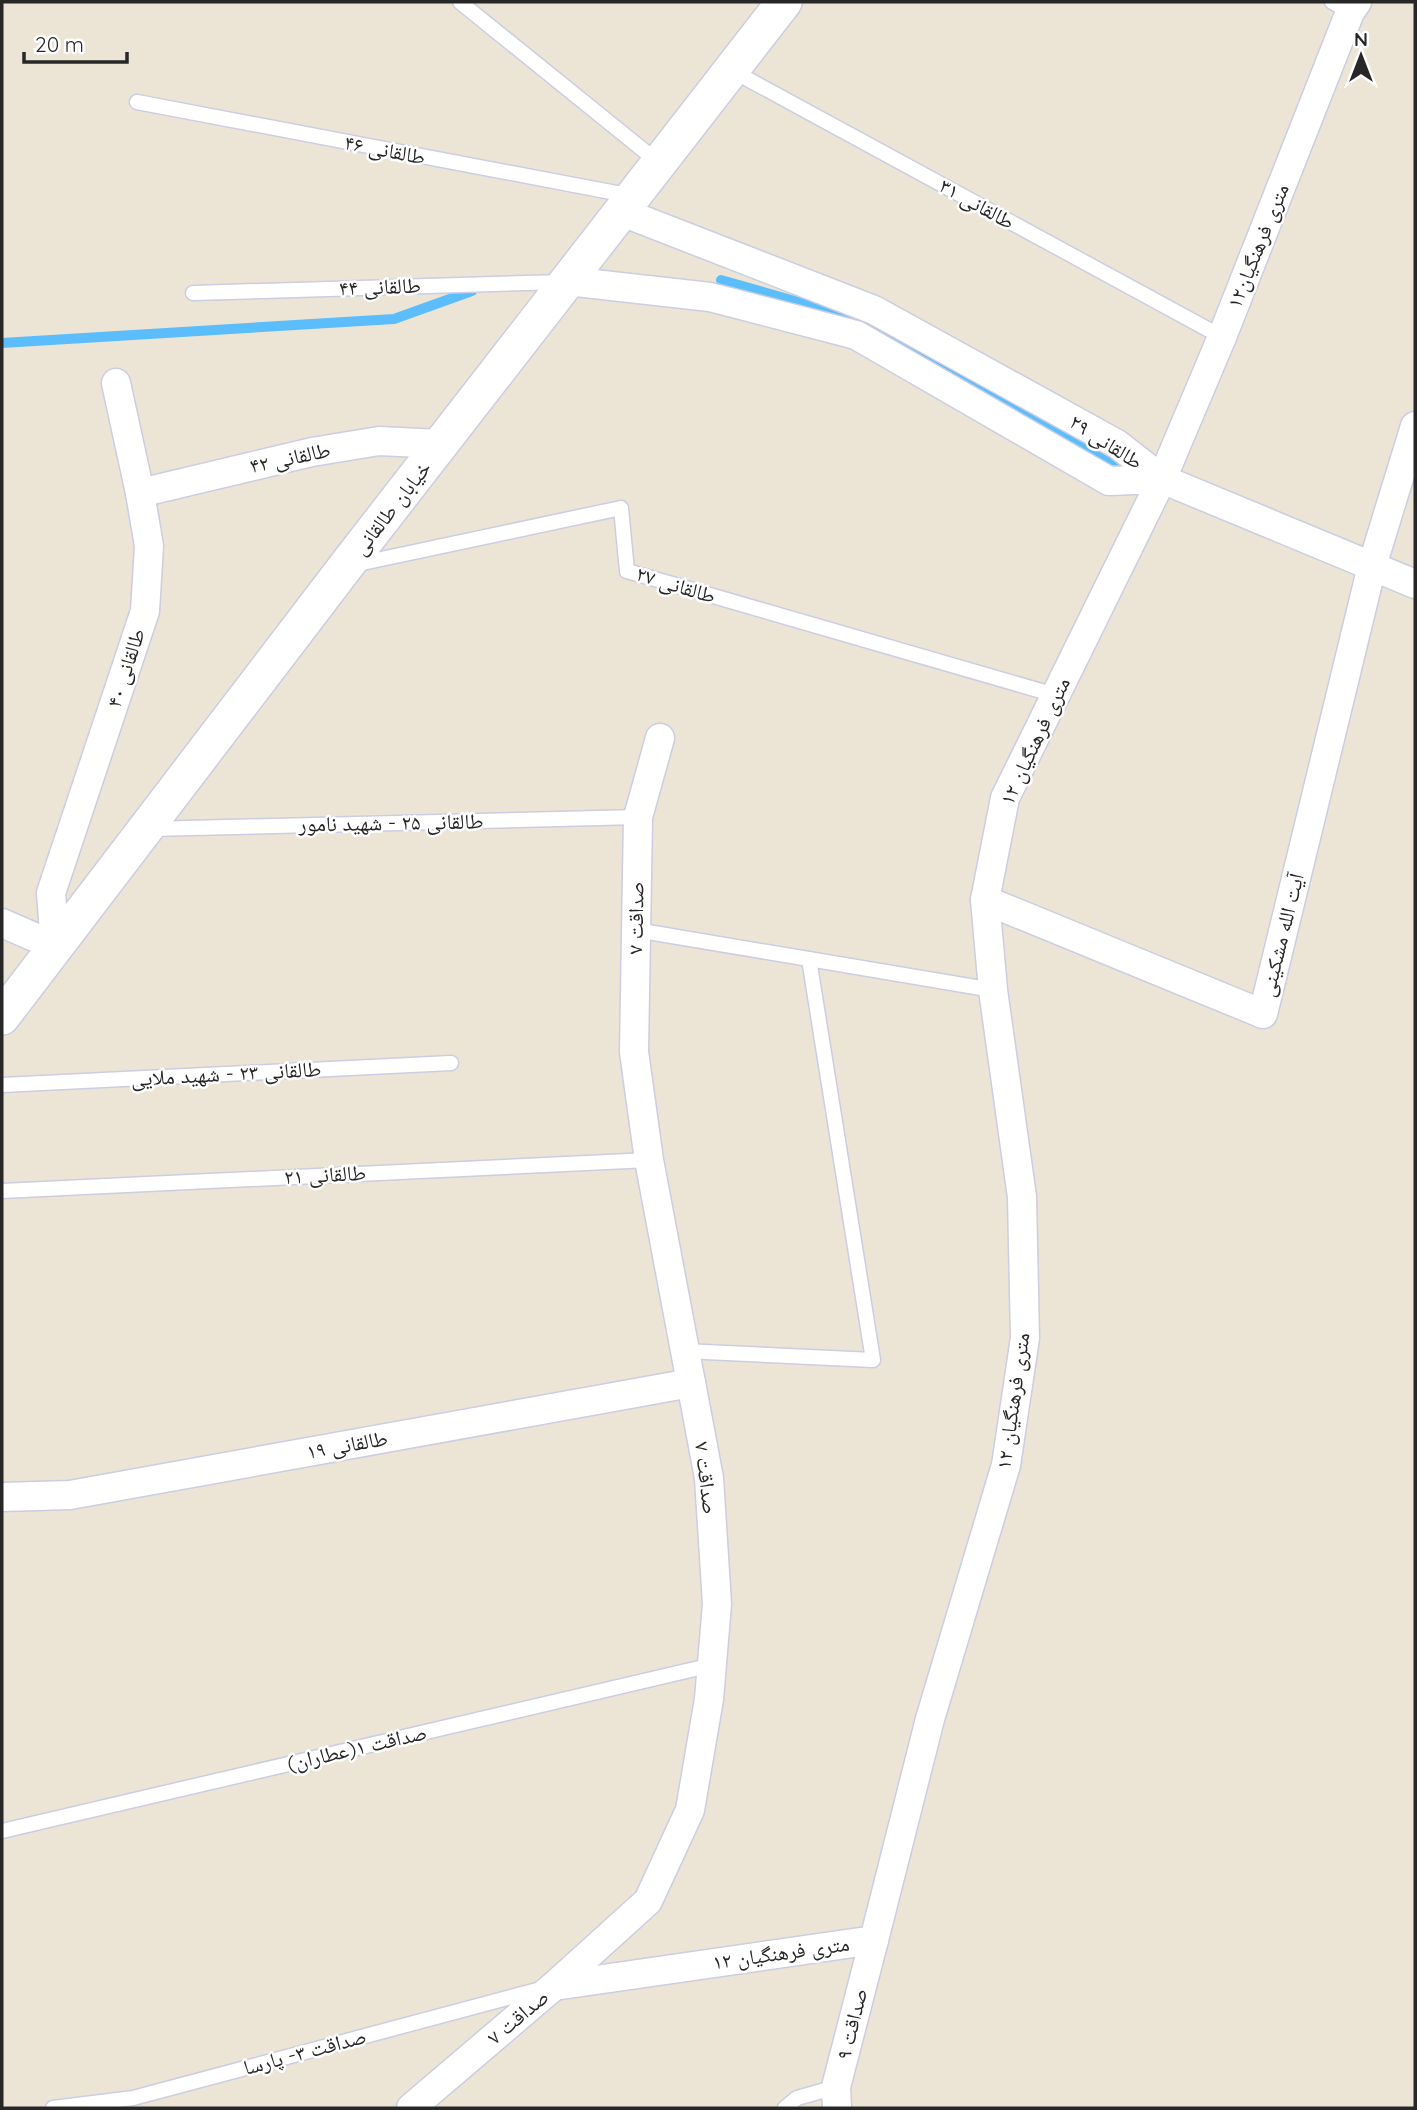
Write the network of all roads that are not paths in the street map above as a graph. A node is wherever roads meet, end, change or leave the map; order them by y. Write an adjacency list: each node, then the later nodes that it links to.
1 (460, 2): 6 (lane)
2 (784, 2): 4 (street, خیابان طالقانی)
3 (1346, 5): 10 (street, ۱۲متری فرهنگیان)
4 (732, 70): 6 (street, خیابان طالقانی); 10 (lane, طالقانی ۳۱)
5 (138, 102): 7 (lane, طالقانی ۴۶)
6 (659, 163): 7 (street, خیابان طالقانی)
7 (628, 204): 8 (street, خیابان طالقانی); 14 (street, طالقانی ۲۹)
8 (567, 281): 9 (lane, طالقانی ۴۴); 13 (street, خیابان طالقانی); 14 (street, طالقانی ۲۹)
9 (193, 293)
10 (1222, 337): 14 (street, ۱۲متری فرهنگیان)
11 (116, 383): 15 (street, طالقانی ۴۰)
12 (1415, 426): 17 (street)
13 (441, 444): 15 (street, طالقانی ۴۲); 16 (street, خیابان طالقانی)
14 (1162, 479): 17 (street); 19 (street, ۱۲ متری فرهنگیان)
15 (140, 493): 26 (street, طالقانی ۴۰)
16 (346, 566): 19 (lane, طالقانی ۲۷); 22 (street, خیابان طالقانی)
17 (1372, 566): 18 (street); 23 (street, آیت الله مشکینی)
18 (1415, 584)
19 (1055, 695): 23 (street, ۱۲ متری فرهنگیان)
20 (660, 738): 21 (street, صداقت ۷)
21 (638, 817): 22 (lane, طالقانی ۲۵ - شهید نامور); 25 (street, صداقت ۷)
22 (145, 829): 26 (street, خیابان طالقانی)
23 (985, 900): 28 (street, ۱۲ متری فرهنگیان)
24 (2, 923): 26 (street)
25 (636, 930): 27 (lane); 32 (street, صداقت ۷)
26 (55, 946): 29 (street, خیابان طالقانی)
27 (808, 960): 28 (lane); 34 (lane)
28 (993, 990): 39 (street, ۱۲ متری فرهنگیان)
29 (2, 1017)
30 (451, 1063): 31 (lane, طالقانی ۲۳ - شهید ملایی)
31 (2, 1085)
32 (649, 1160): 33 (lane, طالقانی ۲۱); 34 (street, صداقت ۷)
33 (2, 1191)
34 (684, 1351): 35 (street, صداقت ۷)
35 (691, 1383): 36 (street, طالقانی ۱۹); 37 (street, صداقت ۷)
36 (2, 1497)
37 (712, 1665): 38 (lane, صداقت ۱(عطاران)); 40 (street, صداقت ۷)
38 (2, 1831)
39 (874, 1940): 40 (street, ۱۲ متری فرهنگیان); 41 (street, صداقت ۹)
40 (554, 1986): 42 (lane, صداقت ۳- پارسا); 43 (street, صداقت ۷)
41 (836, 2097): 44 (lane)
42 (53, 2108)
43 (411, 2108)
44 (785, 2108)

